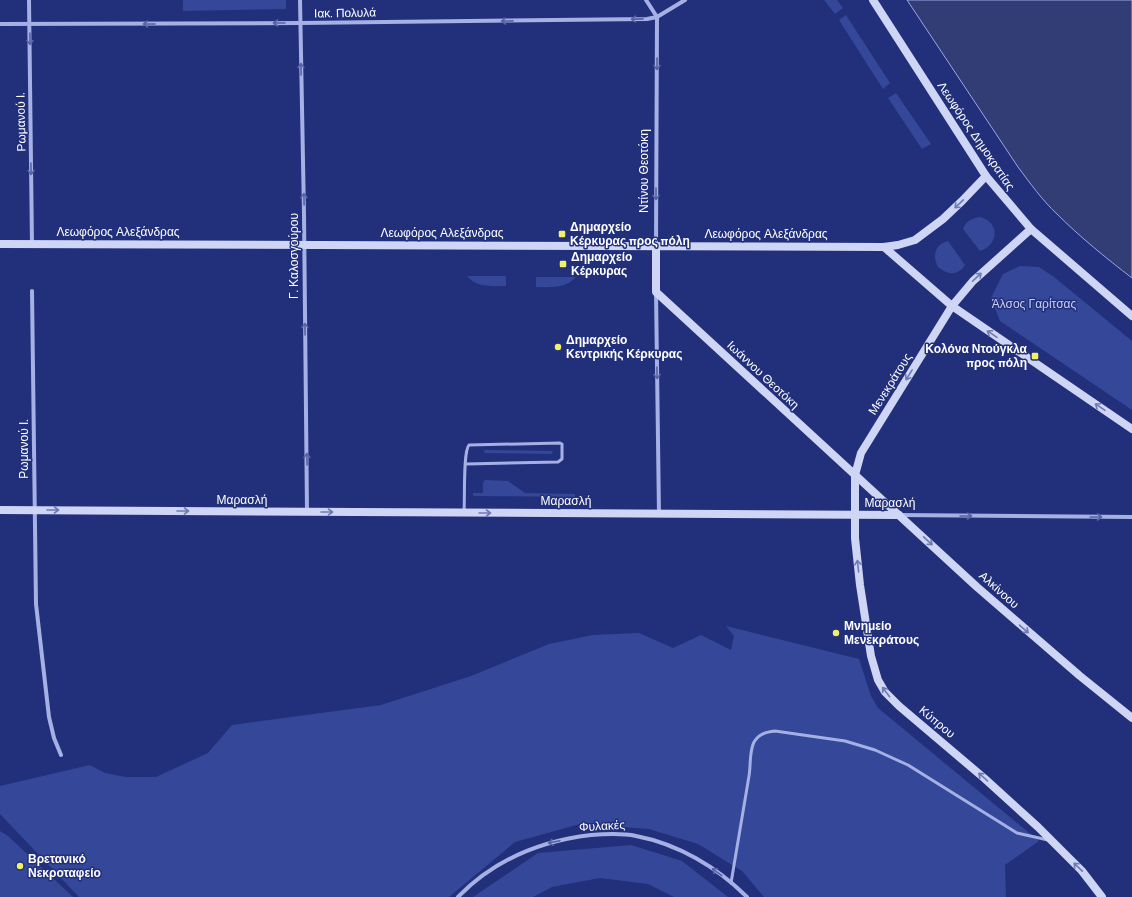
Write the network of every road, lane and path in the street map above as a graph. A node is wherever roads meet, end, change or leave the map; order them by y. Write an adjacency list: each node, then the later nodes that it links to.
1 (30, 0): 9 (street, Ρωμανού Ι.)
2 (300, 0): 7 (street, Γ. Καλοσγούρου)
3 (646, 0): 6 (street)
4 (685, 0): 6 (street, Ιακ. Πολυλά)
5 (873, 0): 10 (street, Λεωφόρος Δημοκρατίας)
6 (657, 17): 7 (street, Ιακ. Πολυλά, one-way to 7); 15 (street, Ντίνου Θεοτόκη, one-way to 15)
7 (301, 23): 9 (street, Ιακ. Πολυλά, one-way to 9); 14 (street, Γ. Καλοσγούρου, one-way to 7)
8 (0, 24): 9 (street, Ιακ. Πολυλά)
9 (30, 24): 13 (street, Ρωμανού Ι., one-way to 13)
10 (986, 176): 11 (street, Λεωφόρος Δημοκρατίας); 16 (street, Λεωφόρος Αλεξάνδρας, one-way to 16)
11 (1031, 230): 19 (street, Μενεκράτους, one-way to 11); 20 (street, Λεωφόρος Δημοκρατίας)
12 (0, 244): 13 (street, Λεωφόρος Αλεξάνδρας)
13 (32, 244): 14 (street, Λεωφόρος Αλεξάνδρας)
14 (304, 244): 15 (street, Λεωφόρος Αλεξάνδρας); 26 (street, Γ. Καλοσγούρου, one-way to 14)
15 (656, 246): 16 (street, Λεωφόρος Αλεξάνδρας); 18 (street, Ντίνου Θεοτόκη)
16 (884, 247): 19 (street)
17 (32, 292): 25 (street, Ρωμανού Ι.)
18 (656, 292): 23 (street, Ιωάννου Θεοτόκη); 28 (street, Ντίνου Θεοτόκη, one-way to 28)
19 (952, 306): 21 (street, one-way to 19); 23 (street, Μενεκράτους, one-way to 23)
20 (1132, 316)
21 (1132, 429)
22 (466, 464): 22 (lane); 27 (lane)
23 (855, 475): 29 (street, Μενεκράτους); 30 (street, Αλκίνοου)
24 (0, 510): 25 (street, Μαρασλή)
25 (34, 510): 26 (street, Μαρασλή, one-way to 26); 33 (street, Ρωμανού Ι.)
26 (307, 512): 27 (street, Μαρασλή, one-way to 27)
27 (464, 513): 28 (street, Μαρασλή, one-way to 28)
28 (659, 514): 29 (street, Μαρασλή)
29 (854, 515): 30 (street, Μαρασλή); 34 (street, Κύπρου, one-way to 29)
30 (899, 515): 31 (street, Μαρασλή, one-way to 31); 32 (street, Αλκίνοου, one-way to 32)
31 (1132, 517)
32 (1132, 718)
33 (62, 754)
34 (1051, 841): 35 (lane); 38 (street, Κύπρου, one-way to 34)
35 (731, 883): 36 (street, Φυλακές, one-way to 36); 37 (street, Φυλακές)
36 (458, 897)
37 (747, 897)
38 (1102, 897)

